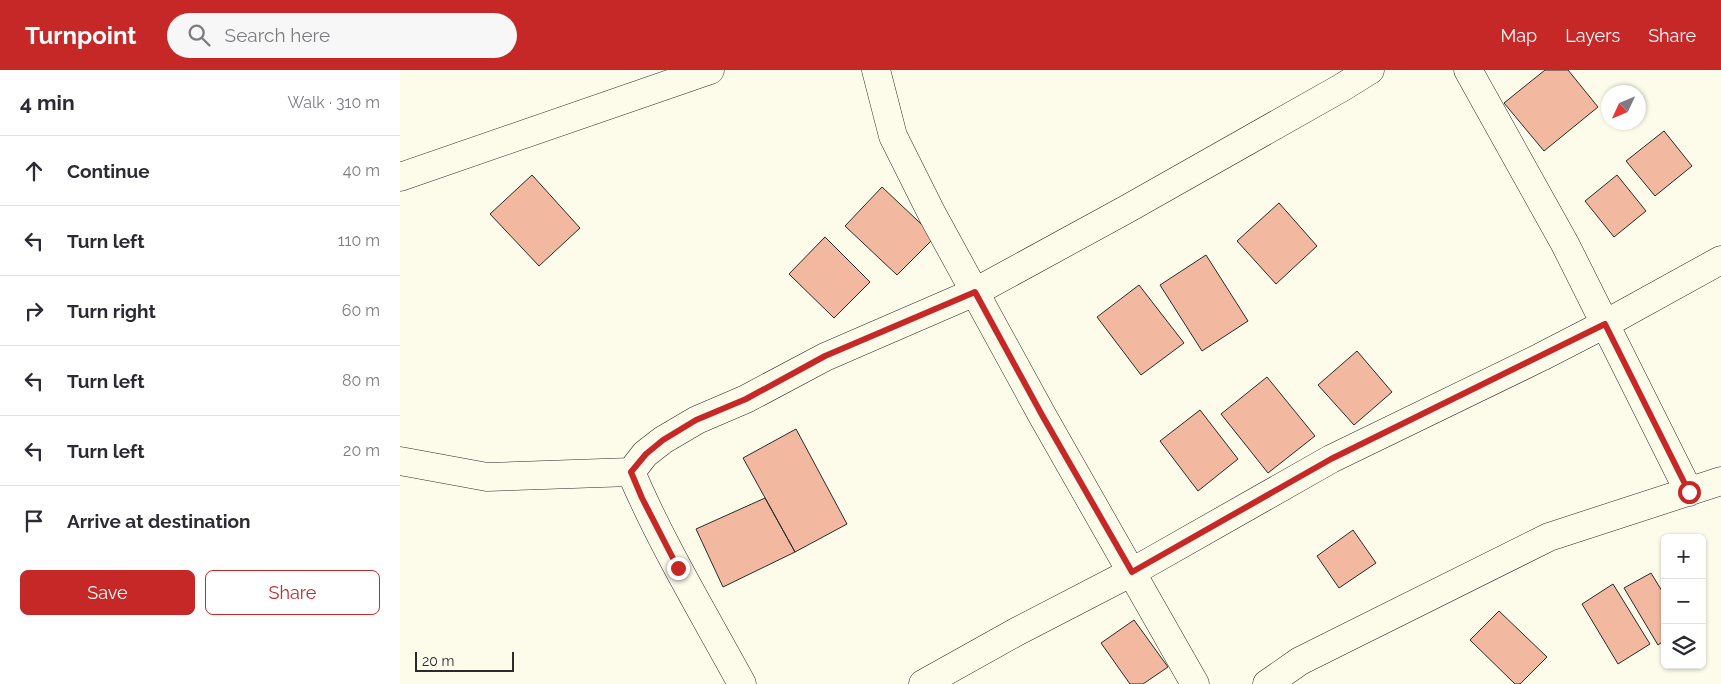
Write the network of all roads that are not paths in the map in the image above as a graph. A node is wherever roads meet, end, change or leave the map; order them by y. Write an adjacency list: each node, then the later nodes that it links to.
1 (710, 70): 5 (street)
2 (876, 70): 7 (street)
3 (1370, 70): 7 (street)
4 (1468, 70): 8 (street)
5 (400, 177)
6 (1721, 260): 8 (street)
7 (975, 292): 10 (street); 13 (street)
8 (1605, 324): 12 (street); 13 (street)
9 (400, 461): 10 (street)
10 (631, 472): 14 (street)
11 (1721, 482): 12 (street)
12 (1689, 492): 17 (street)
13 (1132, 572): 15 (street); 16 (street)
14 (742, 684)
15 (923, 684)
16 (1195, 684)
17 (1267, 684)

